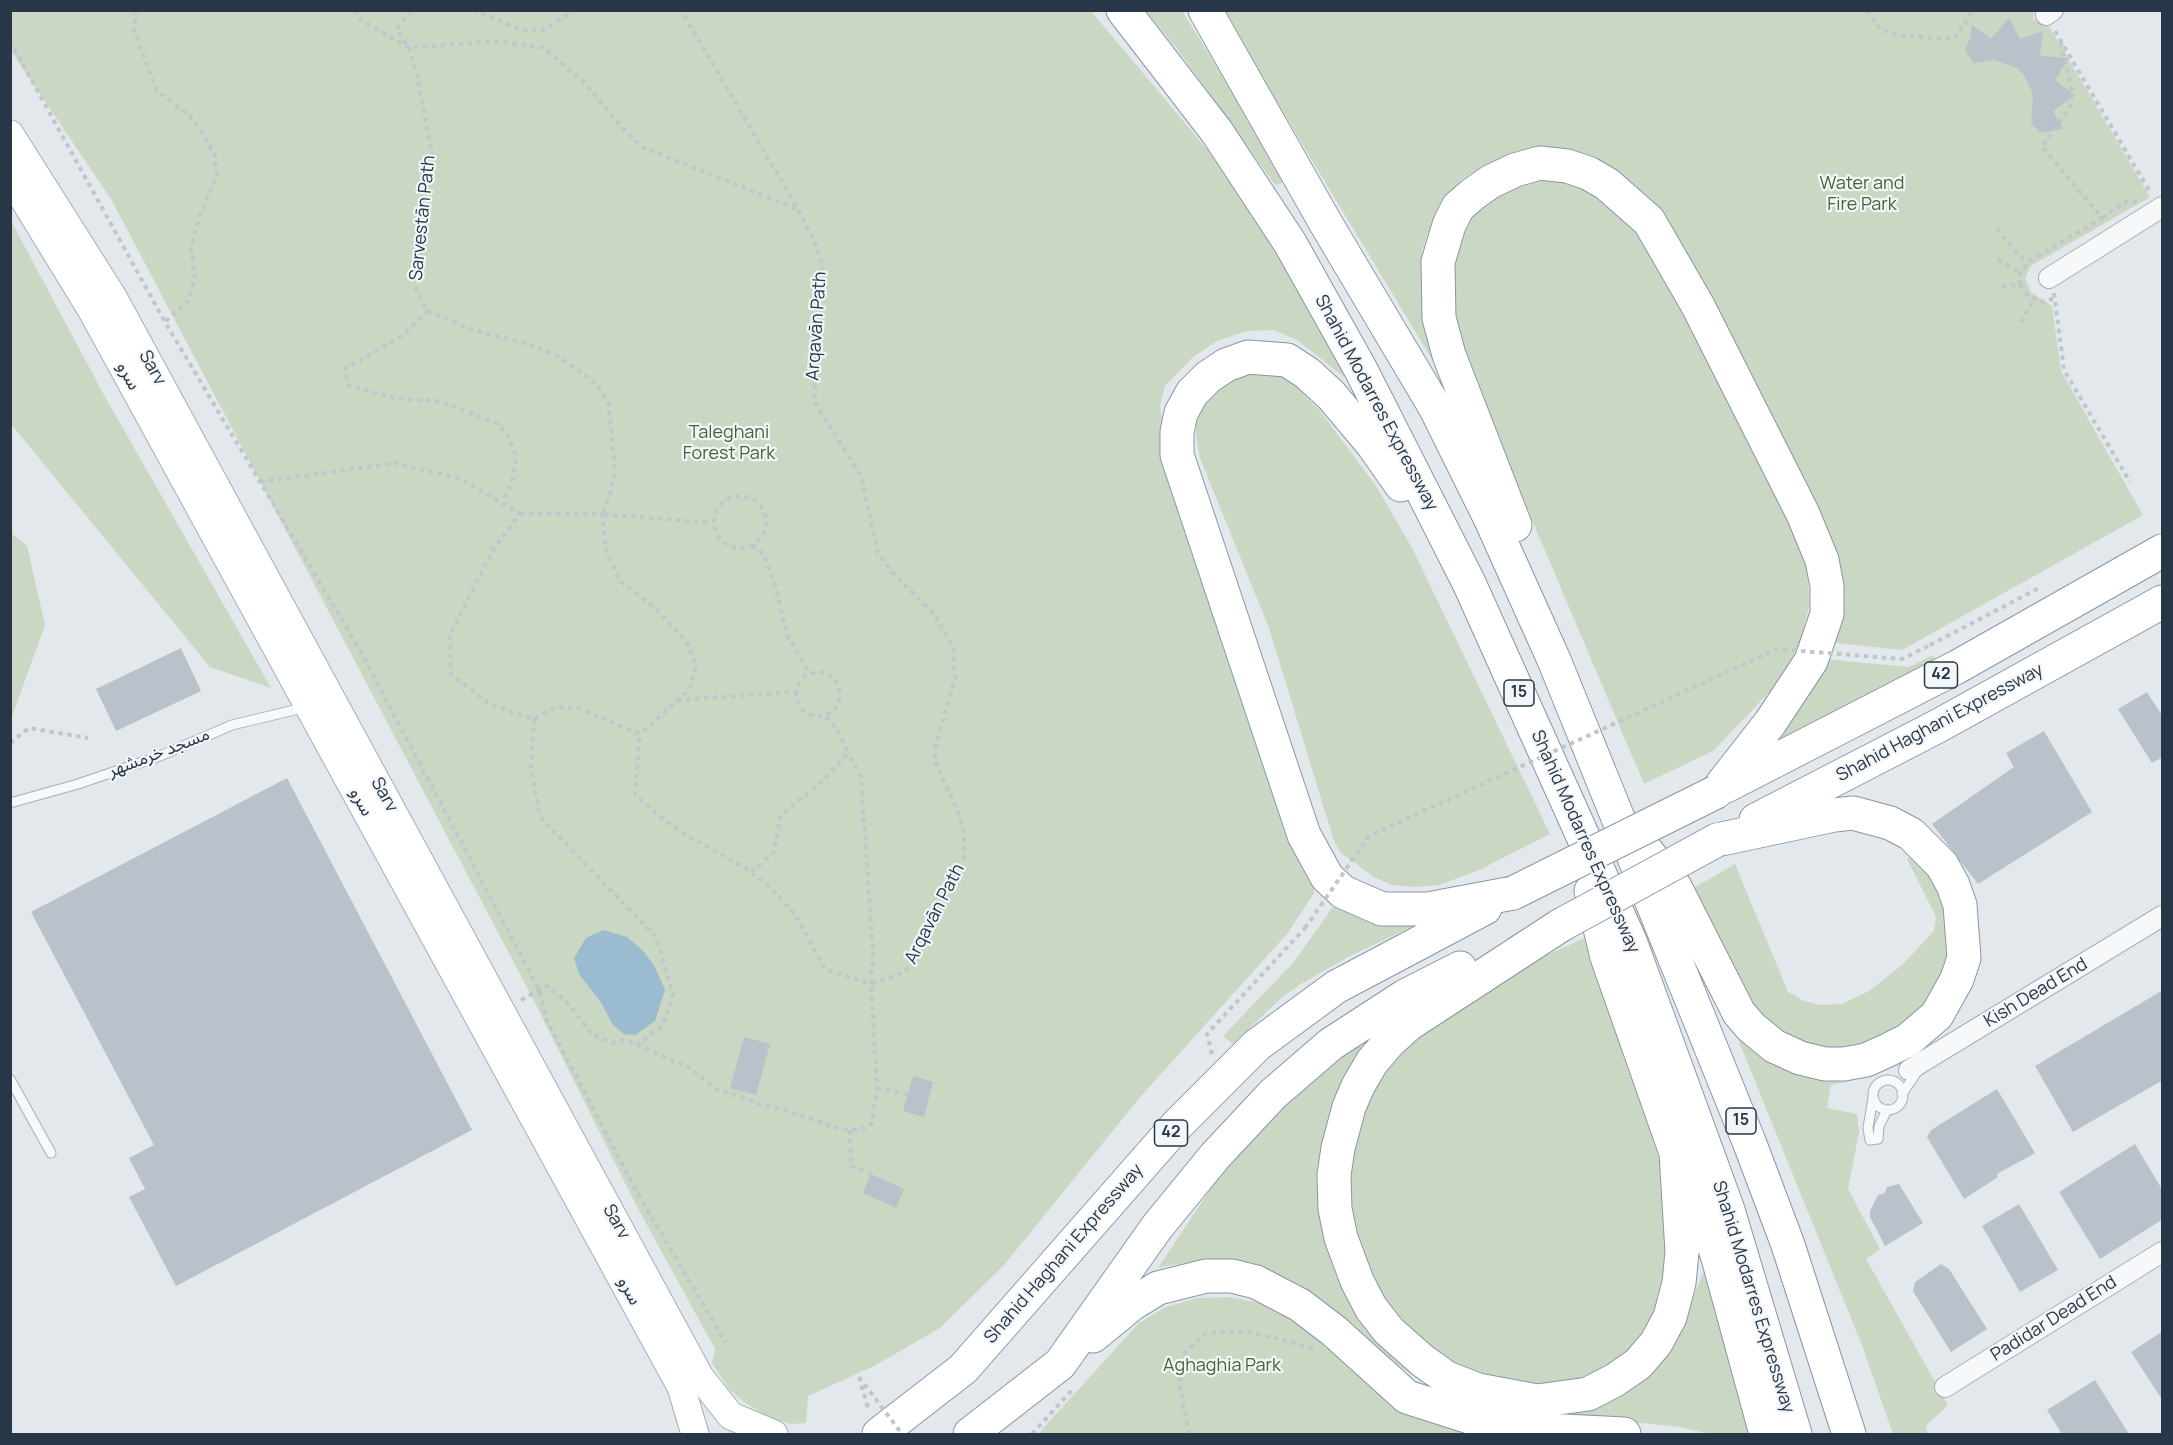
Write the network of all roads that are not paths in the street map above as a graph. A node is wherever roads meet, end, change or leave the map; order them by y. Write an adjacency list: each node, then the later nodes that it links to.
1 (1123, 10): 8 (highway, Shahid Modarres Expressway / 15)
2 (1204, 10): 10 (highway, Shahid Modarres Expressway / 15)
3 (10, 134): 35 (street, Sarv)
4 (10, 177): 11 (street, سرو)
5 (2161, 207): 6 (street)
6 (2049, 278)
7 (2163, 551): 12 (highway, 42)
8 (1469, 583): 13 (highway, Shahid Modarres Expressway / 15); 17 (highway)
9 (2163, 602): 16 (highway, Shahid Haghani Expressway / 42)
10 (1554, 660): 12 (highway); 15 (highway, Shahid Modarres Expressway / 15)
11 (309, 707): 14 (lane, مسجد خرمشهر); 34 (street, سرو)
12 (1716, 792): 17 (highway, 42, bridge)
13 (1568, 802): 23 (highway, Shahid Modarres Expressway / 15); 28 (highway)
14 (10, 803)
15 (1616, 814): 16 (highway); 29 (highway, Shahid Modarres Expressway / 15)
16 (1717, 840): 19 (highway, 42, bridge)
17 (1513, 893): 33 (highway, Shahid Haghani Expressway / 42)
18 (2163, 916): 20 (street, Kish Dead End)
19 (1561, 925): 28 (highway); 31 (highway, 42)
20 (1917, 1065): 22 (lane); 24 (lane)
21 (10, 1078): 27 (lane)
22 (1885, 1080): 24 (lane); 25 (lane)
23 (1683, 1085): 28 (highway); 39 (highway, Shahid Modarres Expressway / 15)
24 (1902, 1094): 26 (lane)
25 (1873, 1098): 26 (lane); 26 (lane)
26 (1887, 1110)
27 (51, 1153)
28 (1676, 1153): 38 (highway)
29 (1788, 1245): 40 (highway, Shahid Modarres Expressway / 15); 41 (highway)
30 (2163, 1252): 32 (street, Padidar Dead End)
31 (1070, 1372): 36 (highway, 42); 37 (highway)
32 (1945, 1387)
33 (876, 1429)
34 (695, 1434)
35 (774, 1434)
36 (970, 1434)
37 (1624, 1434)
38 (1766, 1434)
39 (1795, 1434)
40 (1849, 1434)
41 (1868, 1434)

